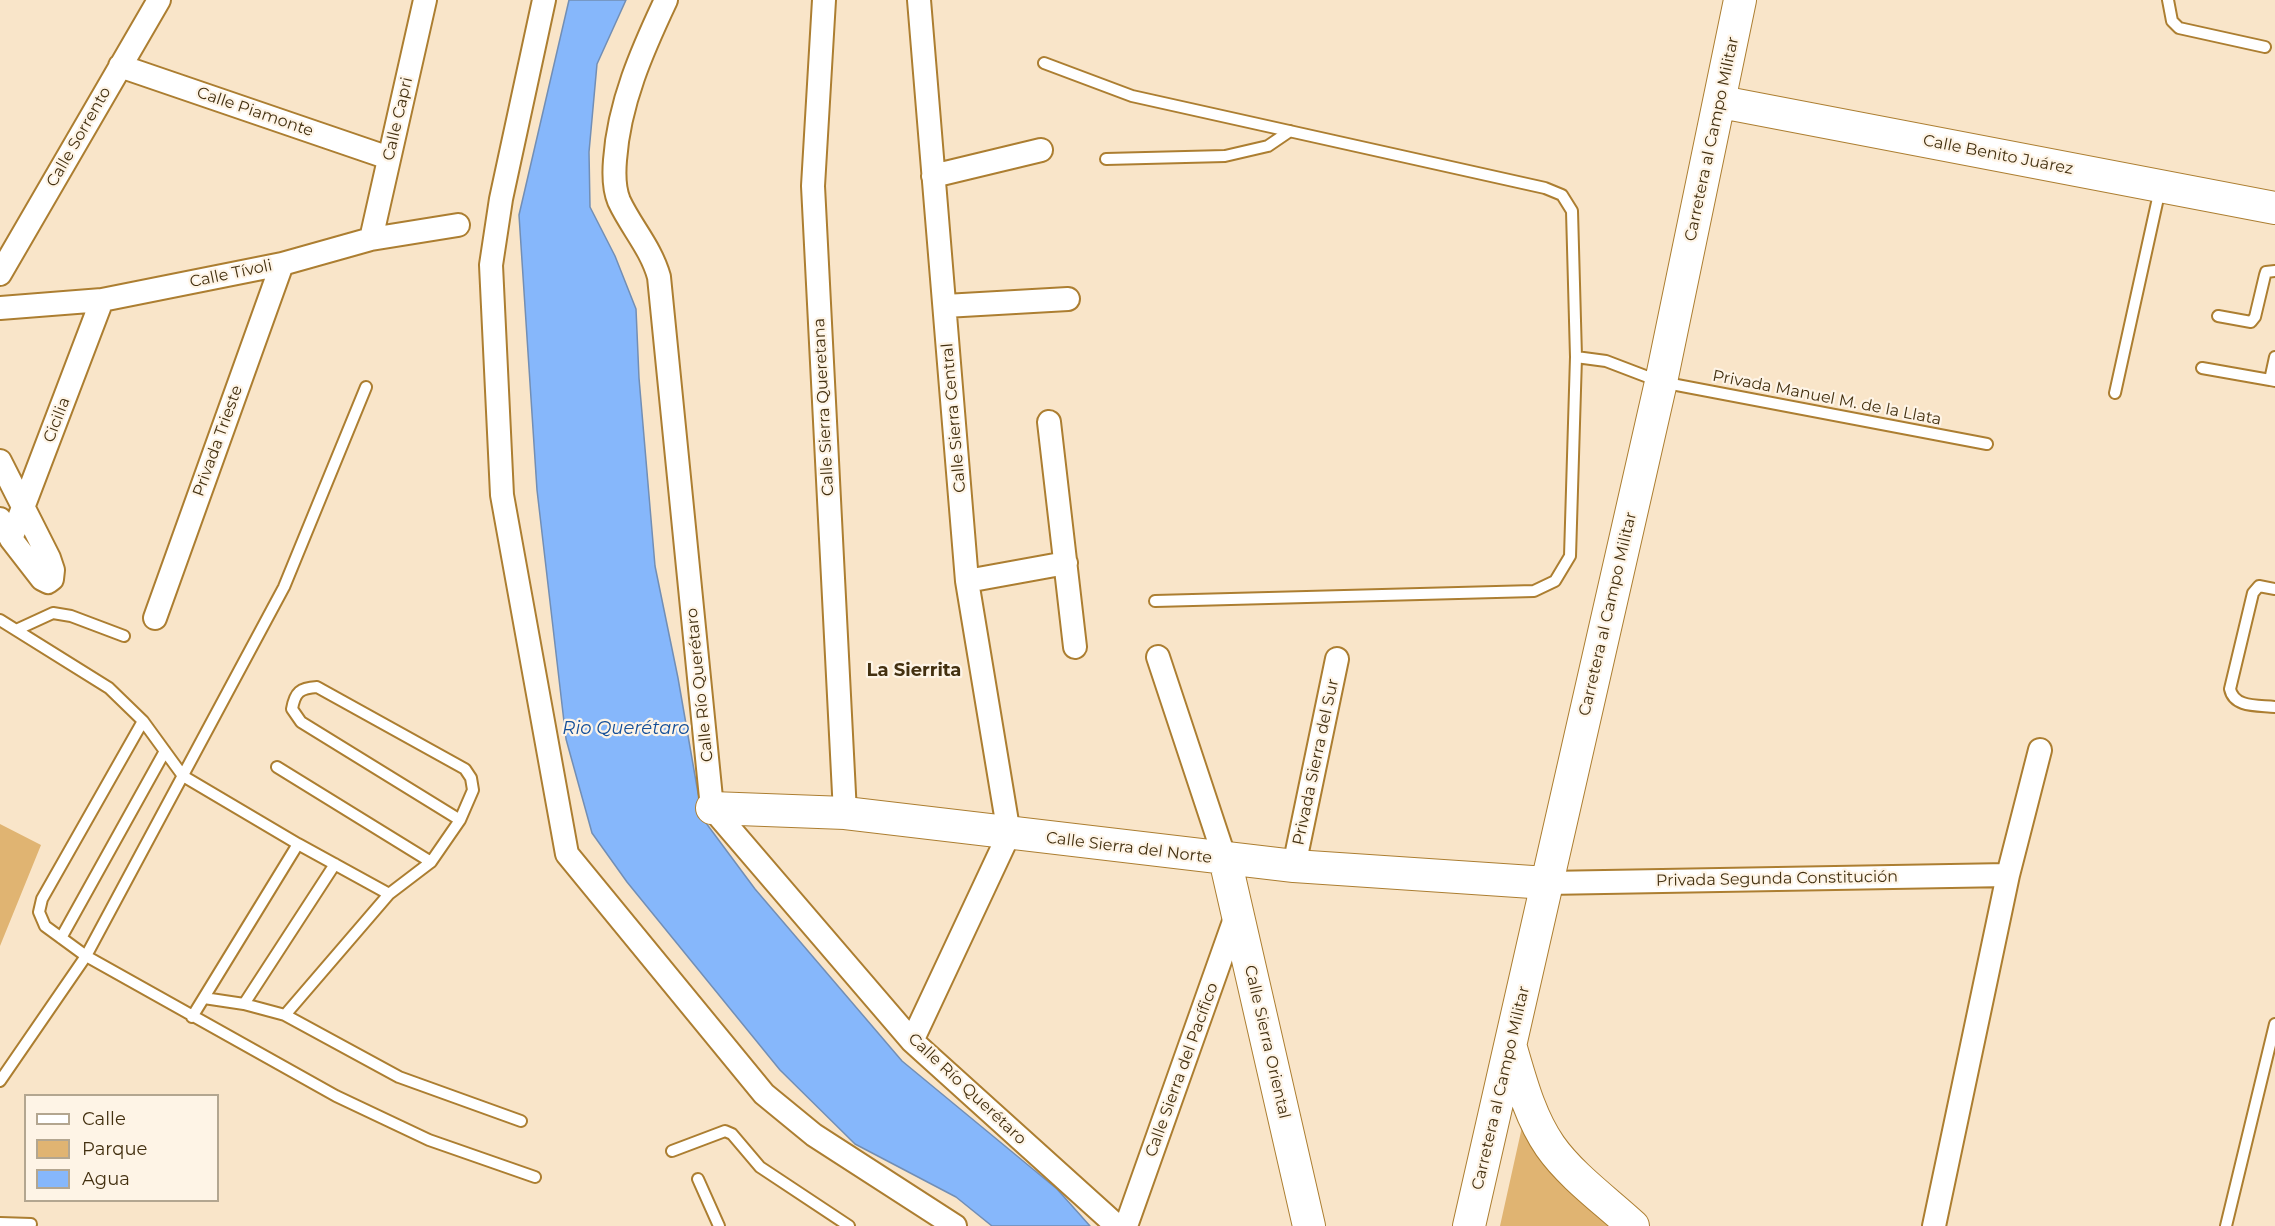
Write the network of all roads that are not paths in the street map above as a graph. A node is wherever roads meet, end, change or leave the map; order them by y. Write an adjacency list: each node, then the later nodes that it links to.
1 (159, 0): 11 (street, Calle Sorrento)
2 (425, 0): 15 (street, Calle Capri)
3 (544, 0): 91 (street)
4 (666, 0): 60 (street, Calle Río Querétaro)
5 (824, 0): 61 (street, Calle Sierra Queretana)
6 (919, 0): 17 (street, Calle Sierra Central)
7 (1740, 0): 12 (street, Carretera al Campo Militar)
8 (2168, 0): 9 (lane)
9 (2265, 47)
10 (1044, 63): 13 (lane)
11 (120, 66): 15 (street, Calle Piamonte); 24 (street, Calle Sorrento)
12 (1721, 102): 18 (street, Calle Benito Juárez); 34 (street, Carretera al Campo Militar)
13 (1290, 131): 16 (lane); 30 (lane)
14 (1041, 150): 17 (street)
15 (389, 158): 21 (street, Calle Capri)
16 (1106, 159)
17 (933, 176): 27 (street, Calle Sierra Central)
18 (2161, 186): 19 (street, Calle Benito Juárez); 36 (lane)
19 (2275, 208)
20 (459, 225): 21 (street, Calle Tívoli)
21 (371, 238): 22 (street, Calle Tívoli)
22 (282, 264): 25 (street, Calle Tívoli); 47 (street, Privada Trieste)
23 (2275, 271): 29 (lane)
24 (0, 274)
25 (102, 300): 28 (street, Calle Tívoli); 40 (street, Cicilia)
26 (1068, 300): 27 (street)
27 (945, 306): 44 (street, Calle Sierra Central)
28 (0, 308)
29 (2218, 315)
30 (1576, 357): 34 (lane, Privada Manuel M. de la Llata); 46 (lane)
31 (2275, 357): 33 (lane)
32 (2202, 368): 33 (lane)
33 (2273, 381)
34 (1661, 382): 38 (lane, Privada Manuel M. de la Llata); 70 (street, Carretera al Campo Militar)
35 (366, 387): 59 (lane)
36 (2115, 393)
37 (1049, 422): 43 (street)
38 (1987, 444)
39 (0, 461): 40 (street)
40 (24, 509): 42 (street, Cicilia); 42 (street)
41 (0, 519): 42 (street)
42 (11, 539)
43 (1066, 563): 44 (street); 51 (street)
44 (967, 581): 63 (street, Calle Sierra Central)
45 (2275, 589): 54 (lane)
46 (1155, 600)
47 (154, 618)
48 (0, 620): 49 (lane)
49 (16, 630): 50 (lane); 55 (lane)
50 (124, 636)
51 (1075, 647)
52 (1158, 657): 65 (street)
53 (1337, 659): 68 (street, Privada Sierra del Sur)
54 (2275, 707)
55 (143, 721): 57 (lane); 73 (lane)
56 (2040, 750): 69 (street)
57 (165, 751): 59 (lane); 73 (lane)
58 (277, 767): 66 (lane)
59 (183, 776): 64 (lane); 74 (lane)
60 (712, 808): 61 (street, Calle Sierra del Norte); 80 (street, Calle Río Querétaro)
61 (845, 813): 63 (street, Calle Sierra del Norte)
62 (460, 820): 62 (lane); 66 (lane)
63 (1009, 834): 65 (street, Calle Sierra del Norte); 80 (street)
64 (298, 844): 67 (lane); 75 (lane)
65 (1226, 859): 68 (street, Calle Sierra del Norte); 72 (street, Calle Sierra Oriental)
66 (431, 862): 71 (lane)
67 (335, 864): 71 (lane); 76 (lane)
68 (1294, 866): 70 (street, Calle Sierra del Norte)
69 (2008, 875): 70 (street, Privada Segunda Constitución); 97 (street)
70 (1547, 883): 81 (street, Carretera al Campo Militar)
71 (389, 894): 77 (lane)
72 (1238, 914): 93 (street, Calle Sierra del Pacífico); 94 (street, Calle Sierra Oriental)
73 (61, 938): 74 (lane)
74 (86, 956): 78 (lane); 82 (lane)
75 (204, 998): 76 (lane); 78 (lane)
76 (244, 1004): 77 (lane)
77 (285, 1015): 83 (lane)
78 (192, 1017): 85 (lane)
79 (2275, 1024): 98 (lane)
80 (912, 1041): 92 (street, Calle Río Querétaro)
81 (1511, 1046): 95 (street, Carretera al Campo Militar); 96 (street)
82 (0, 1081)
83 (521, 1120)
84 (672, 1151): 90 (lane)
85 (535, 1177)
86 (698, 1179): 89 (lane)
87 (0, 1223): 88 (lane)
88 (31, 1224)
89 (719, 1226)
90 (849, 1226)
91 (955, 1226)
92 (1117, 1226)
93 (1126, 1226)
94 (1308, 1226)
95 (1469, 1226)
96 (1633, 1226)
97 (1934, 1226)
98 (2226, 1226)

